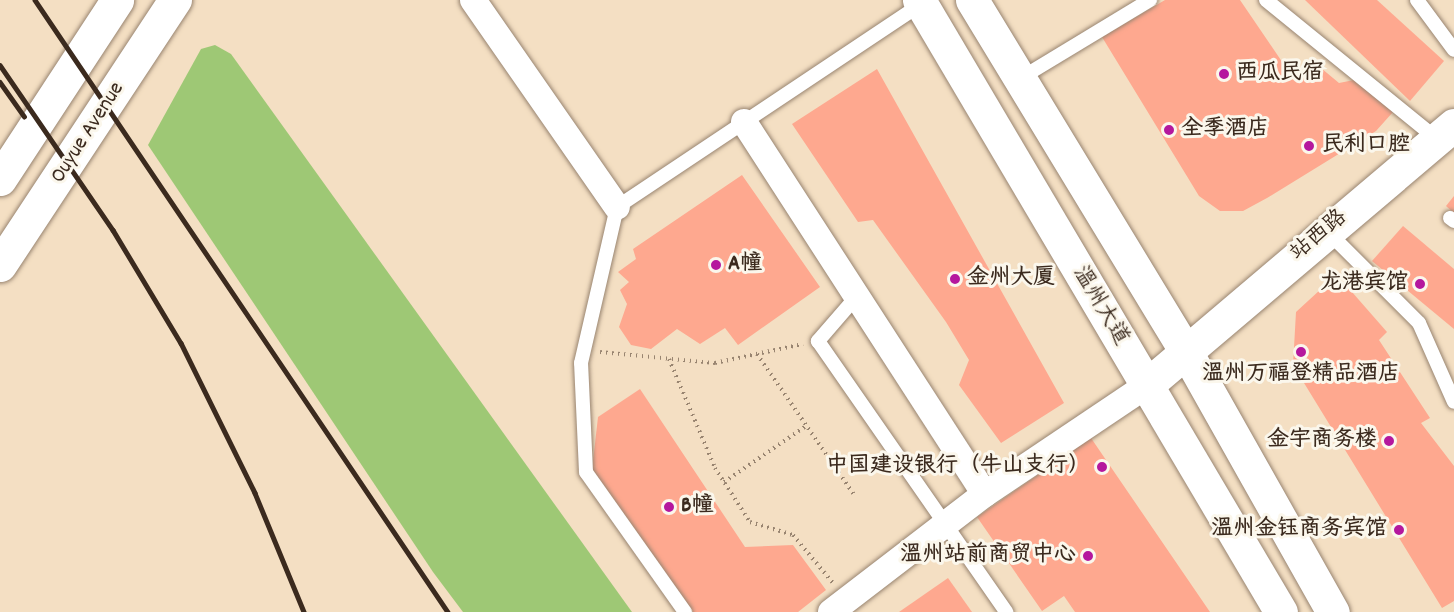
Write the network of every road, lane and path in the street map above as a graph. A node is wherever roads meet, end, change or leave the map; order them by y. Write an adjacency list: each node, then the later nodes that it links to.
1 (117, 0): 13 (main road)
2 (175, 0): 16 (main road, Ouyue Avenue)
3 (473, 0): 14 (street)
4 (972, 0): 10 (main road)
5 (1150, 0): 10 (lane)
6 (1266, 0): 12 (lane)
7 (1417, 0): 9 (lane)
8 (920, 2): 11 (lane); 24 (main road, 温州大道)
9 (1454, 50)
10 (1021, 78): 19 (main road)
11 (744, 122): 14 (lane); 17 (street)
12 (1445, 132): 15 (main road, 站西路)
13 (0, 178)
14 (617, 207): 20 (lane)
15 (1326, 229): 19 (main road, 站西路); 23 (lane)
16 (0, 265)
17 (856, 296): 18 (lane); 29 (street)
18 (818, 341): 21 (path); 31 (lane)
19 (1185, 348): 24 (main road, 站西路); 36 (main road)
20 (584, 350): 22 (path); 33 (lane)
21 (756, 354): 22 (path); 27 (path)
22 (669, 359): 28 (path)
23 (1443, 377): 25 (lane); 26 (lane)
24 (1147, 385): 29 (street); 35 (main road, 温州大道)
25 (1454, 387)
26 (1454, 402)
27 (806, 426): 28 (path); 30 (path)
28 (724, 482): 32 (path)
29 (985, 495): 31 (street)
30 (855, 496)
31 (945, 525): 32 (street); 34 (lane)
32 (839, 606)
33 (685, 612)
34 (1006, 612)
35 (1281, 612)
36 (1333, 612)

